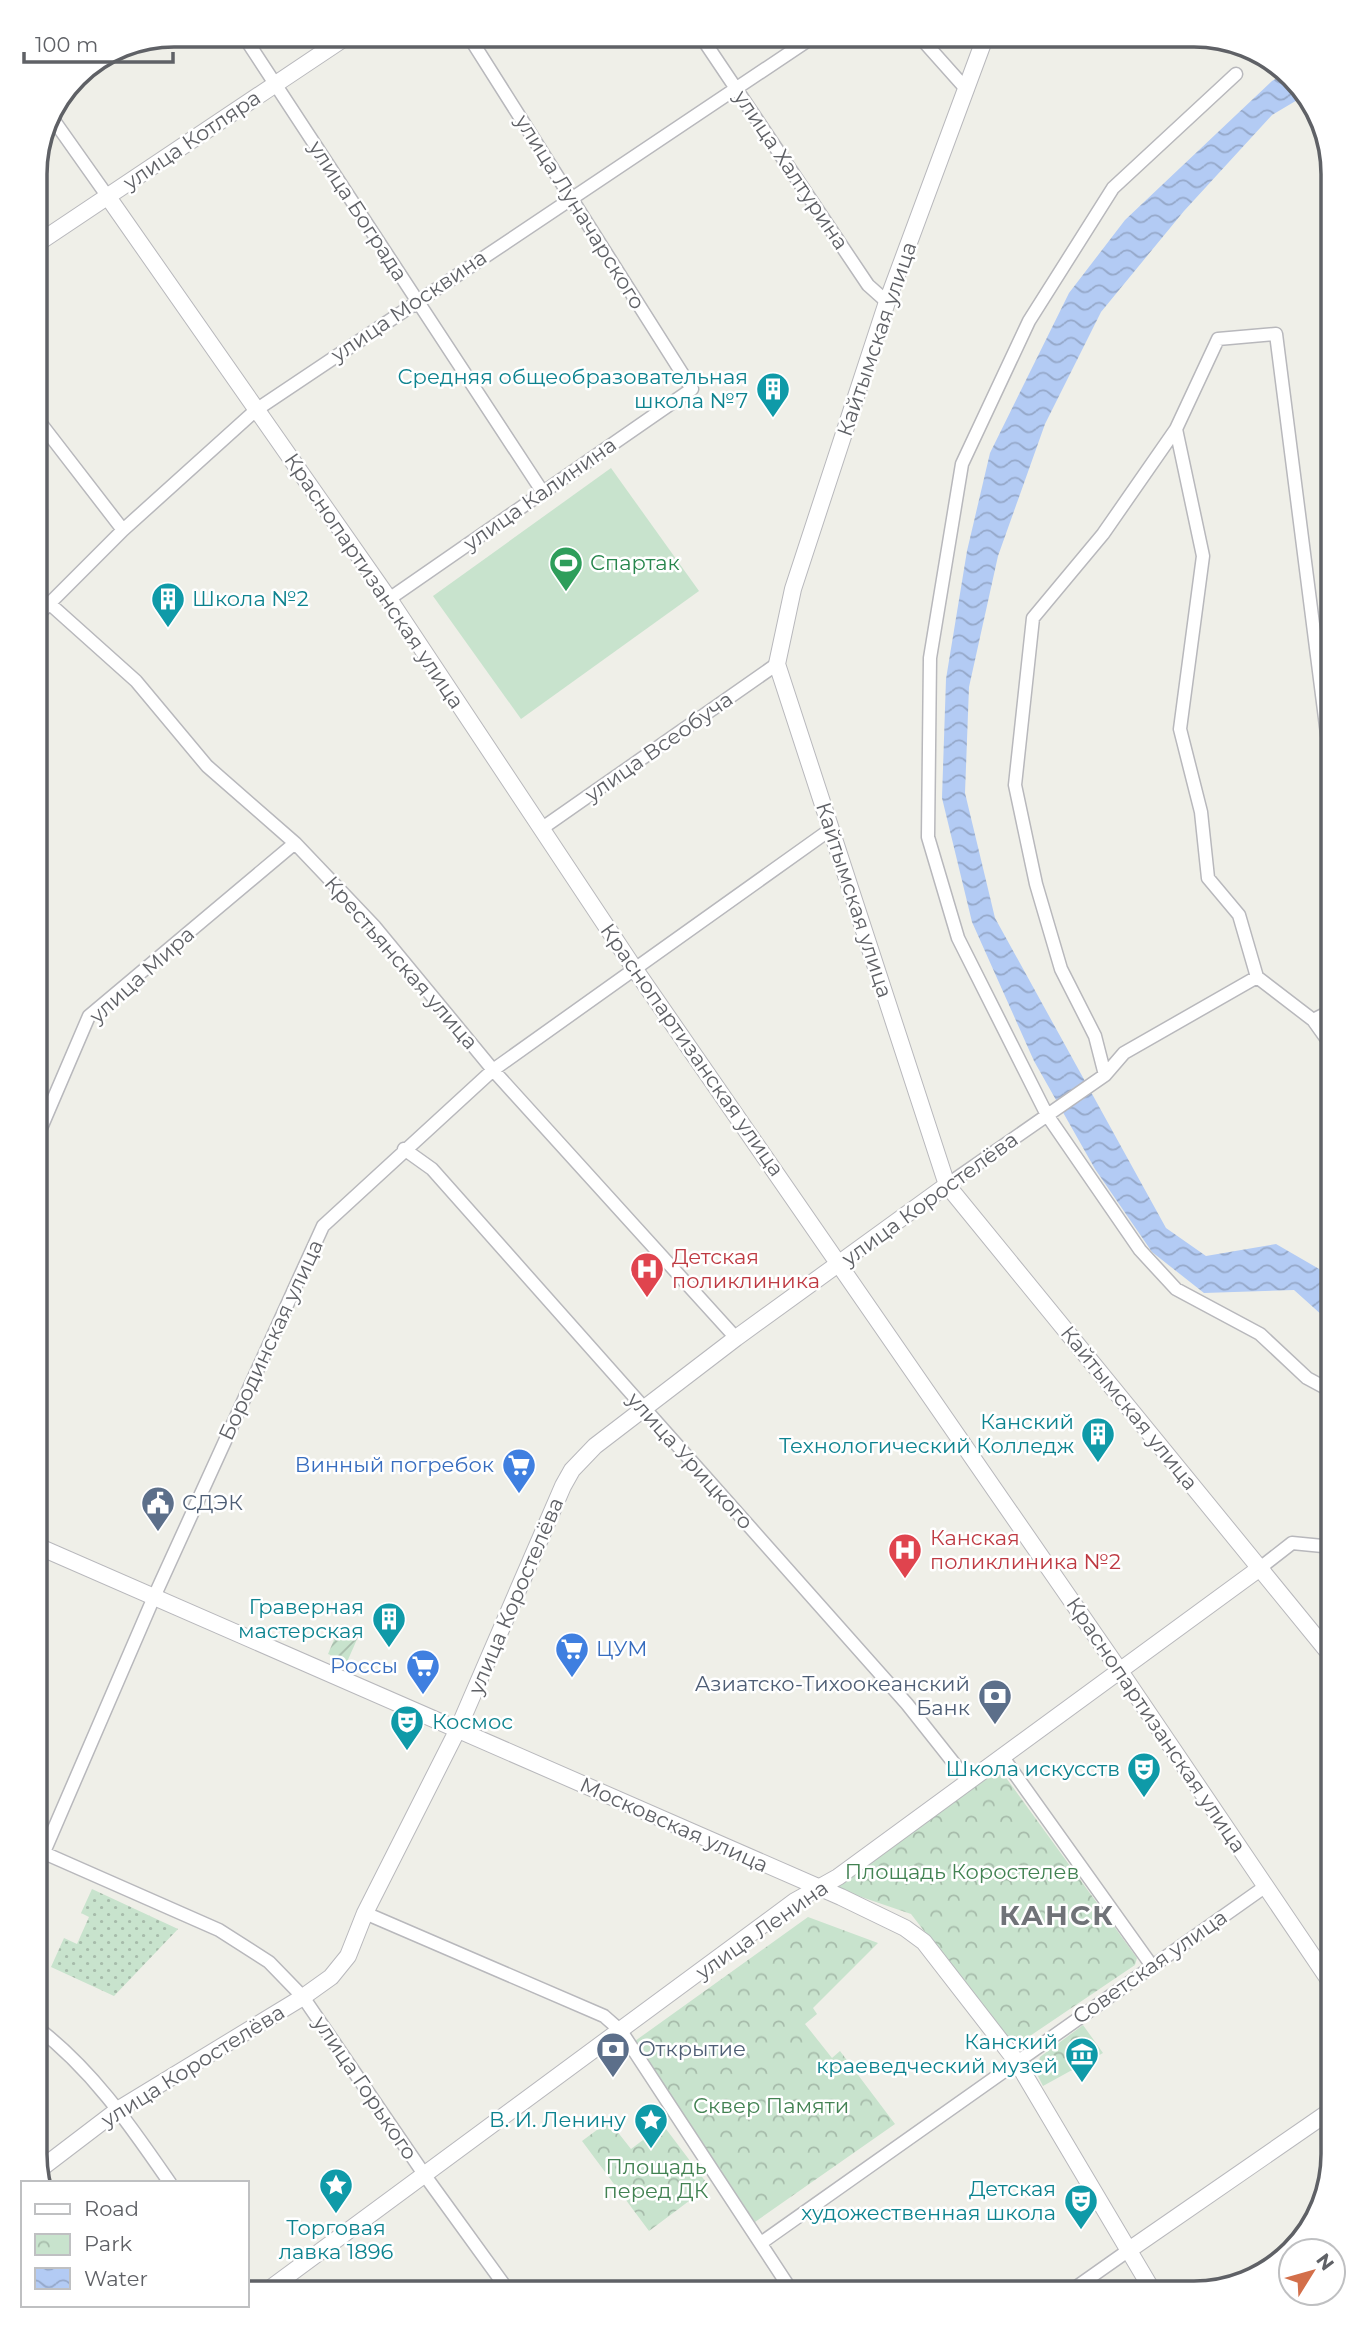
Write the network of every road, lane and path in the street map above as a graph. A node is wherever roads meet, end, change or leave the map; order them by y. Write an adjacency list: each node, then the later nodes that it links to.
1 (252, 48): 9 (street, улица Бограда)
2 (329, 48): 9 (street, улица Котляра)
3 (476, 48): 14 (street, улица Луначарского)
4 (709, 48): 10 (street, улица Халтурина)
5 (797, 48): 10 (street, улица Москвина)
6 (930, 48): 11 (street)
7 (982, 48): 11 (street, Кайтымская улица)
8 (1236, 74): 40 (street)
9 (275, 83): 13 (street, улица Котляра); 16 (street, улица Бограда)
10 (737, 89): 14 (street, улица Москвина); 17 (street, улица Халтурина)
11 (967, 90): 17 (street, Кайтымская улица)
12 (57, 125): 13 (street, Краснопартизанская улица)
13 (108, 197): 15 (street, улица Котляра); 19 (street, Краснопартизанская улица)
14 (571, 199): 16 (street, улица Москвина); 18 (street, улица Луначарского)
15 (48, 236)
16 (417, 300): 19 (street, улица Москвина); 22 (street, улица Бограда)
17 (887, 302): 27 (street, Кайтымская улица)
18 (692, 389): 22 (street, улица Калинина)
19 (256, 410): 23 (street, улица Москвина); 24 (street, Краснопартизанская улица)
20 (1177, 429): 28 (street); 33 (street); 38 (street)
21 (48, 433): 23 (street)
22 (542, 491): 24 (street, улица Калинина)
23 (123, 530): 25 (street, улица Москвина)
24 (389, 599): 29 (street, Краснопартизанская улица)
25 (50, 604): 26 (street, улица Москвина); 31 (street, Крестьянская улица)
26 (48, 606)
27 (778, 664): 29 (street, улица Всеобуча); 30 (street, Кайтымская улица)
28 (1321, 686)
29 (541, 829): 32 (street, Краснопартизанская улица)
30 (831, 829): 32 (street, Бородинская улица); 42 (street, Кайтымская улица)
31 (295, 844): 37 (street, Крестьянская улица); 39 (street, улица Мира)
32 (634, 968): 37 (street, Бородинская улица); 43 (street, Краснопартизанская улица)
33 (1257, 977): 35 (street); 38 (street, улица Коростелёва)
34 (1321, 1016): 35 (street)
35 (1312, 1020): 36 (street)
36 (1321, 1032)
37 (494, 1070): 41 (street, Бородинская улица); 44 (street, Крестьянская улица)
38 (1105, 1075): 40 (street, улица Коростелёва)
39 (48, 1113)
40 (1047, 1115): 42 (street, улица Коростелёва); 45 (street)
41 (404, 1149): 46 (street, улица Урицкого); 50 (street, Бородинская улица)
42 (947, 1185): 43 (street, улица Коростелёва); 49 (street, Кайтымская улица)
43 (840, 1264): 44 (street, улица Коростелёва); 52 (street, Краснопартизанская улица)
44 (736, 1338): 46 (street, улица Коростелёва)
45 (1321, 1386)
46 (642, 1409): 53 (street, улица Коростелёва); 55 (street, улица Урицкого)
47 (1321, 1546): 49 (street)
48 (47, 1550): 50 (street, Московская улица)
49 (1260, 1568): 51 (street, Кайтымская улица); 52 (street, улица Ленина)
50 (154, 1597): 53 (street, Московская улица); 56 (street, Бородинская улица)
51 (1321, 1643)
52 (1120, 1671): 54 (street, улица Ленина); 58 (street, Краснопартизанская улица)
53 (458, 1729): 59 (street, Московская улица); 60 (street, улица Коростелёва)
54 (1002, 1756): 55 (street, улица Ленина); 61 (street)
55 (968, 1781): 59 (street, улица Ленина)
56 (47, 1835)
57 (47, 1854): 63 (street, улица Горького)
58 (1266, 1886): 61 (street, Советская улица); 62 (street, Краснопартизанская улица)
59 (820, 1889): 64 (street, улица Ленина); 66 (street, Московская улица)
60 (365, 1913): 63 (street, улица Коростелёва); 64 (street)
61 (1152, 1966): 66 (street, Советская улица)
62 (1321, 1968)
63 (303, 1997): 67 (street, улица Коростелёва); 70 (street, улица Горького)
64 (621, 2031): 70 (street, улица Ленина); 72 (street)
65 (47, 2037): 67 (street)
66 (1017, 2062): 72 (street, Советская улица); 73 (street, Московская улица)
67 (119, 2109): 69 (street, улица Коростелёва); 71 (street)
68 (1321, 2117): 73 (street)
69 (48, 2163)
70 (426, 2177): 74 (street, улица Ленина); 75 (street, улица Горького)
71 (169, 2181)
72 (761, 2243): 76 (street)
73 (1129, 2250): 77 (street); 78 (street, Московская улица)
74 (282, 2280)
75 (501, 2280)
76 (785, 2281)
77 (1085, 2281)
78 (1147, 2281)

